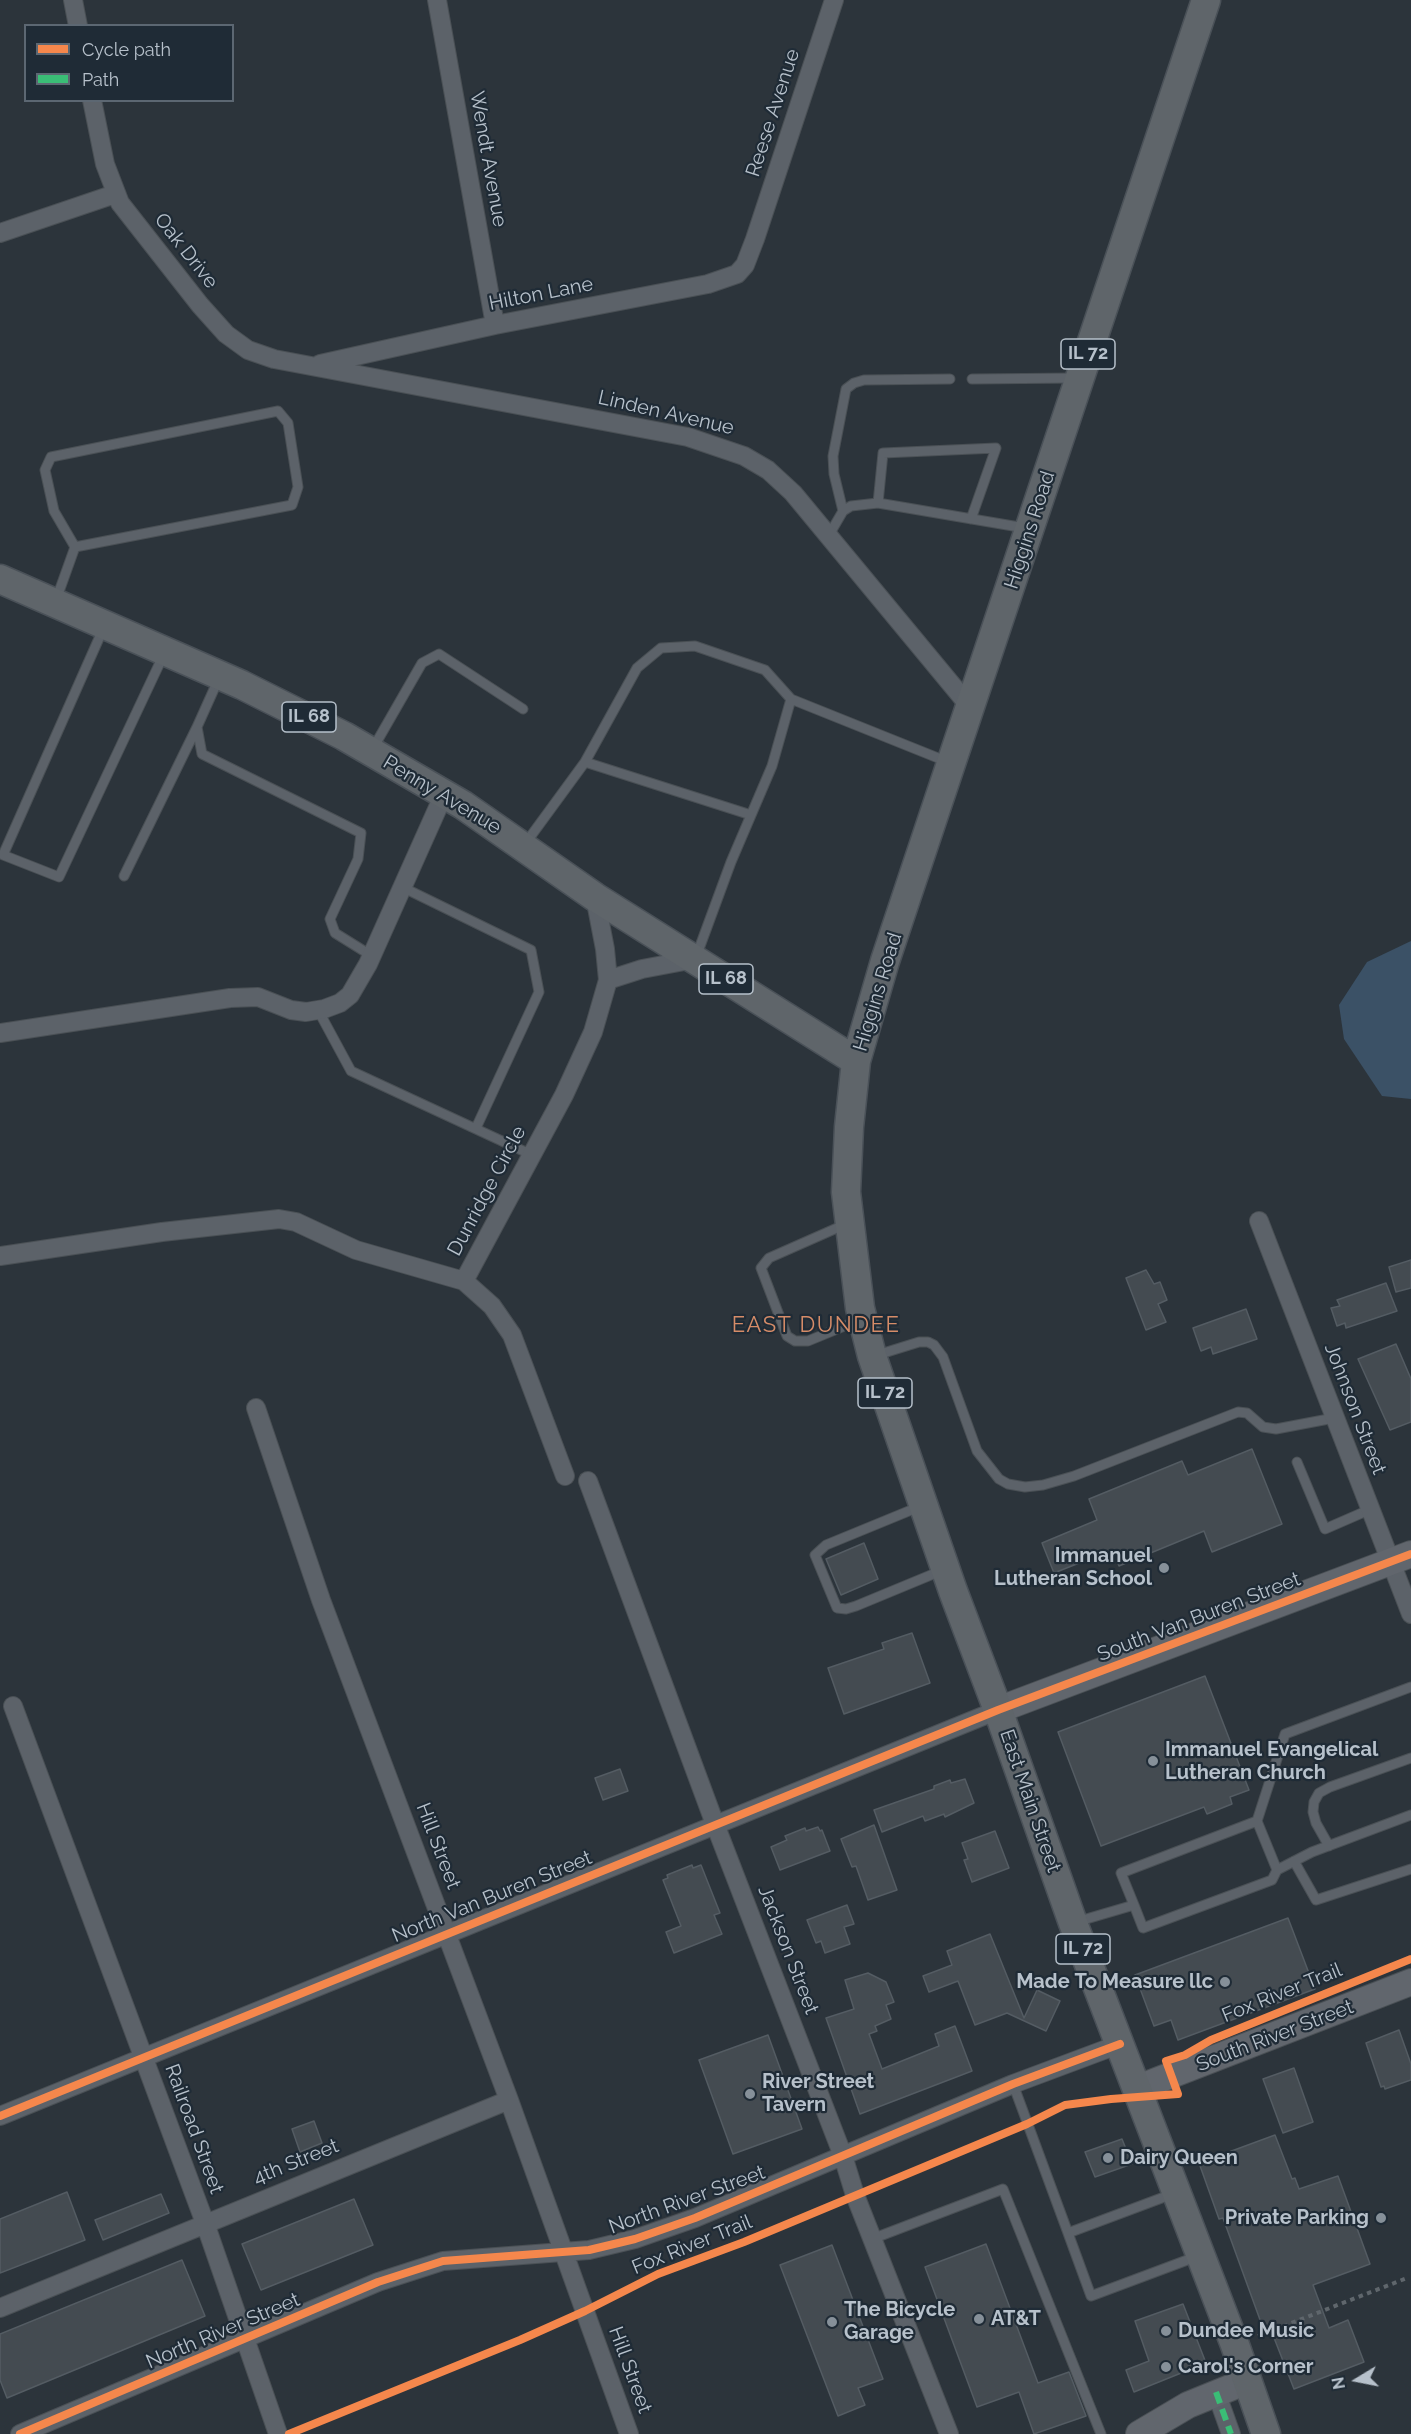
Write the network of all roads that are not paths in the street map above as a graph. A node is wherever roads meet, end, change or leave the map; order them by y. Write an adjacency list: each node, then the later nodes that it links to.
1 (73, 0): 5 (street)
2 (437, 0): 10 (street, Wendt Avenue)
3 (834, 0): 9 (street, Reese Avenue)
4 (1206, 0): 12 (main road, Higgins Road / IL 72)
5 (78, 24)
6 (92, 102): 7 (street, Oak Drive)
7 (115, 194): 8 (street); 11 (street, Oak Drive)
8 (0, 233)
9 (755, 239): 10 (street, Hilton Lane)
10 (495, 326): 11 (street, Hilton Lane)
11 (313, 365): 19 (street, Linden Avenue)
12 (1080, 378): 14 (lane); 18 (main road, Higgins Road / IL 72)
13 (950, 379): 16 (lane)
14 (972, 379)
15 (878, 503): 16 (lane); 17 (lane); 17 (lane)
16 (843, 510): 19 (lane)
17 (971, 519): 18 (lane)
18 (1030, 528): 27 (main road, Higgins Road / IL 72)
19 (829, 535): 27 (street, Linden Avenue)
20 (75, 547): 20 (lane); 22 (lane)
21 (0, 579): 22 (main road, Penny Avenue / IL 68)
22 (55, 603): 23 (main road, Penny Avenue / IL 68)
23 (105, 625): 24 (main road, Penny Avenue / IL 68); 24 (lane)
24 (166, 651): 25 (main road, Penny Avenue / IL 68)
25 (220, 675): 29 (lane); 30 (main road, Penny Avenue / IL 68)
26 (791, 699): 31 (lane); 32 (lane); 34 (lane)
27 (971, 708): 32 (main road, Higgins Road / IL 72)
28 (523, 709): 30 (lane)
29 (197, 727): 36 (lane); 39 (lane)
30 (371, 752): 33 (main road, Penny Avenue / IL 68)
31 (585, 762): 34 (lane); 35 (lane)
32 (952, 764): 44 (main road, Higgins Road / IL 72)
33 (444, 794): 35 (main road, Penny Avenue / IL 68); 37 (street)
34 (751, 815): 40 (lane)
35 (524, 846): 38 (main road, Penny Avenue / IL 68)
36 (124, 876)
37 (402, 887): 39 (street); 45 (lane)
38 (595, 897): 40 (main road, Penny Avenue / IL 68); 41 (street, Dunridge Circle)
39 (372, 956): 42 (street)
40 (695, 960): 41 (street); 44 (main road, Penny Avenue / IL 68)
41 (608, 980): 46 (street, Dunridge Circle)
42 (318, 1010): 43 (street); 45 (lane)
43 (0, 1033)
44 (856, 1061): 48 (main road, East Main Street / IL 72)
45 (476, 1128): 46 (lane)
46 (532, 1155): 50 (street, Dunridge Circle)
47 (1259, 1221): 54 (street, Johnson Street)
48 (849, 1223): 51 (main road, East Main Street / IL 72); 51 (lane)
49 (0, 1256): 50 (street, Dunridge Circle)
50 (464, 1281): 56 (street)
51 (862, 1319): 52 (main road, East Main Street / IL 72)
52 (872, 1356): 54 (lane); 58 (main road, East Main Street / IL 72)
53 (256, 1408): 76 (street, Hill Street)
54 (1334, 1418): 59 (street, Johnson Street)
55 (1297, 1462): 59 (lane)
56 (565, 1476)
57 (588, 1481): 69 (street, Jackson Street)
58 (923, 1505): 61 (main road, East Main Street / IL 72); 61 (lane)
59 (1371, 1509): 60 (street, Johnson Street)
60 (1401, 1558): 62 (street, Johnson Street); 65 (street, South Van Buren Street)
61 (945, 1570): 65 (main road, East Main Street / IL 72)
62 (1411, 1614)
63 (1411, 1687): 68 (lane)
64 (14, 1706): 79 (street, Railroad Street)
65 (998, 1710): 69 (street, North Van Buren Street); 75 (main road, East Main Street / IL 72)
66 (1411, 1758): 70 (lane)
67 (1411, 1815): 70 (lane)
68 (1257, 1821): 73 (lane); 74 (lane)
69 (716, 1824): 76 (street, North Van Buren Street); 84 (street, Jackson Street)
70 (1329, 1846): 71 (lane)
71 (1294, 1862): 72 (lane); 73 (lane)
72 (1411, 1869)
73 (1277, 1870): 74 (lane)
74 (1134, 1905): 75 (lane)
75 (1073, 1923): 78 (main road, East Main Street / IL 72)
76 (447, 1933): 79 (street, North Van Buren Street); 82 (street, Hill Street)
77 (1411, 1982): 81 (street, South River Street)
78 (1120, 2044): 80 (street, North River Street); 81 (main road, East Main Street / IL 72)
79 (144, 2058): 83 (street, North Van Buren Street); 86 (street, Railroad Street)
80 (1013, 2084): 84 (street, North River Street); 87 (lane)
81 (1138, 2088): 85 (main road, East Main Street / IL 72)
82 (509, 2100): 86 (street, 4th Street); 89 (street, Hill Street)
83 (0, 2116)
84 (843, 2156): 88 (street, Jackson Street); 89 (street, North River Street)
85 (1177, 2192): 87 (lane); 90 (main road, East Main Street / IL 72)
86 (205, 2223): 91 (street, 4th Street); 92 (street, Railroad Street)
87 (1068, 2233): 90 (lane)
88 (872, 2239): 99 (street, Jackson Street); 100 (lane)
89 (565, 2252): 92 (street, North River Street); 98 (street, Hill Street)
90 (1201, 2254): 93 (main road, East Main Street / IL 72)
91 (0, 2308)
92 (246, 2339): 96 (street, North River Street); 97 (street, Railroad Street)
93 (1247, 2381): 94 (street); 95 (main road, East Main Street / IL 72)
94 (1216, 2392): 101 (street); 102 (street)
95 (1264, 2428)
96 (20, 2434)
97 (278, 2434)
98 (629, 2434)
99 (949, 2434)
100 (1101, 2434)
101 (1139, 2434)
102 (1232, 2434)

